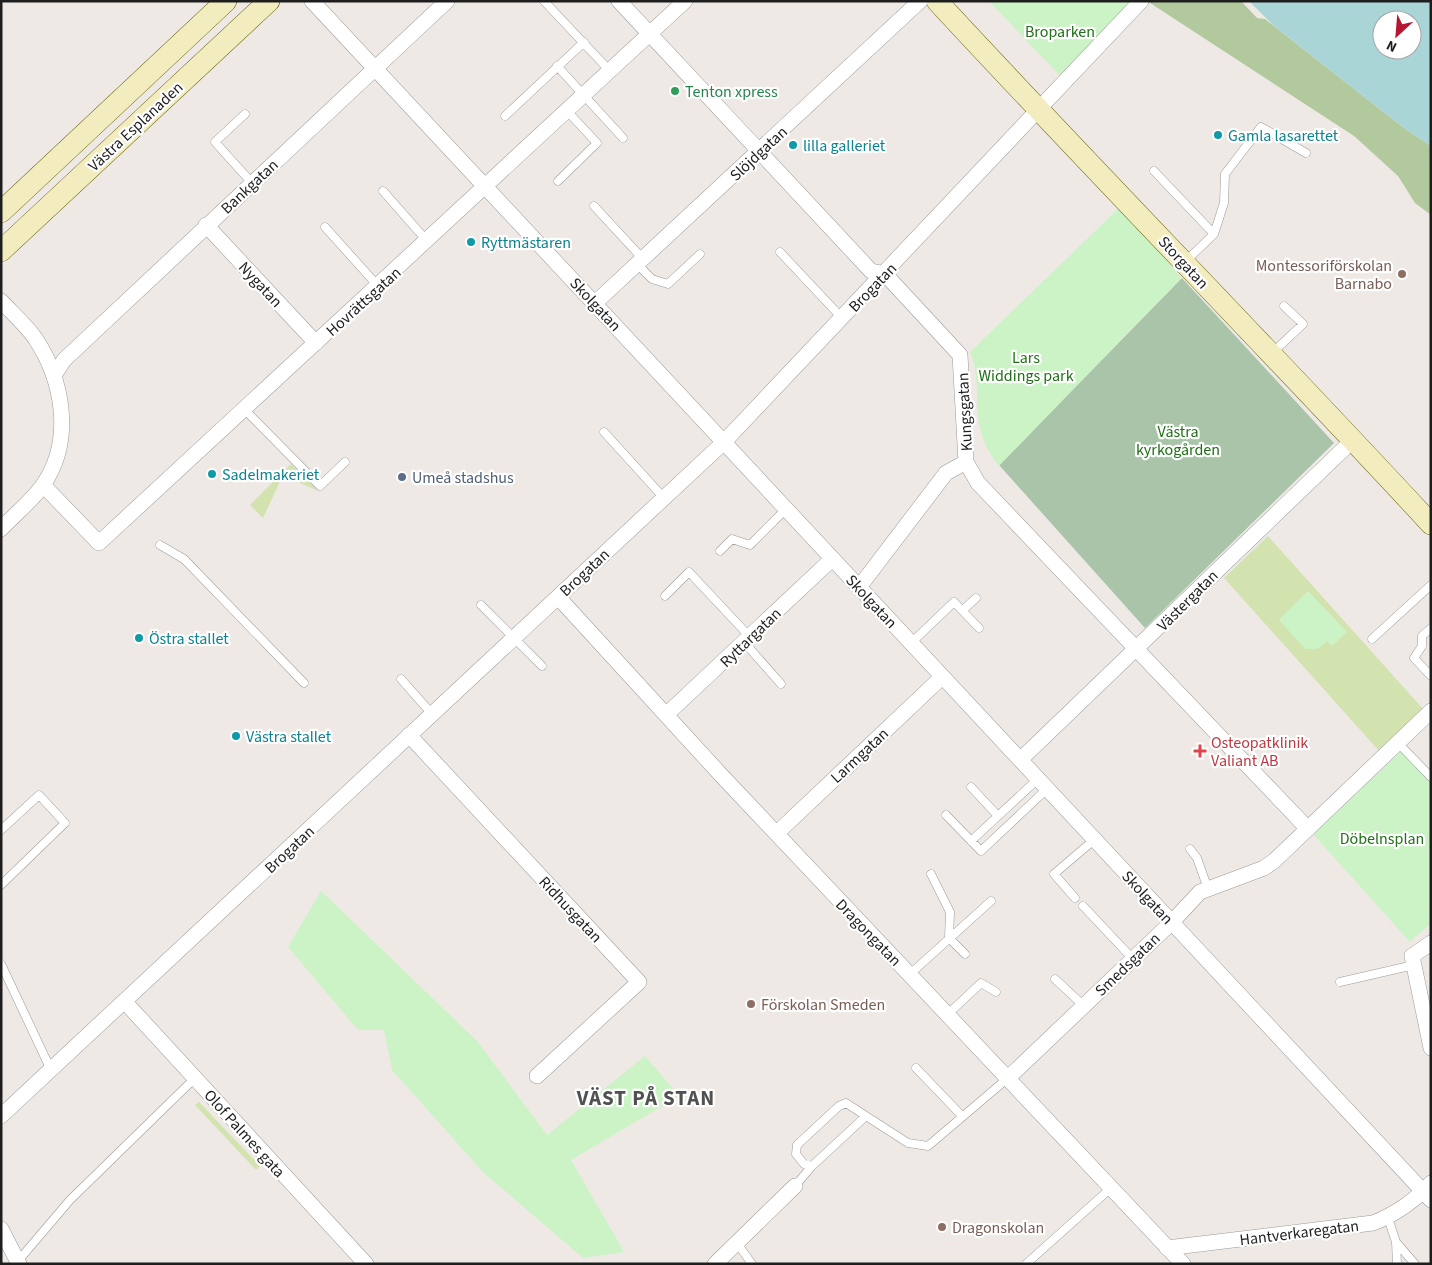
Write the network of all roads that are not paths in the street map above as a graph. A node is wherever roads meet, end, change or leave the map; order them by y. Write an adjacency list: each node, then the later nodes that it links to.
1 (226, 1): 30 (street, Västra Esplanaden)
2 (269, 1): 35 (street, Västra Esplanaden)
3 (312, 1): 14 (street, Skolgatan)
4 (447, 1): 14 (street, Bankgatan)
5 (544, 1): 12 (lane)
6 (619, 1): 11 (street, Kungsgatan)
7 (685, 1): 11 (street, Hovrättsgatan)
8 (920, 1): 22 (street, Slöjdgatan)
9 (938, 1): 17 (street, Storgatan)
10 (1141, 1): 17 (street, Brogatan)
11 (649, 34): 15 (street, Hovrättsgatan); 22 (street, Kungsgatan)
12 (584, 42): 13 (lane); 15 (lane)
13 (557, 66): 16 (lane); 20 (lane)
14 (376, 68): 26 (street, Bankgatan); 27 (street, Skolgatan)
15 (610, 71): 16 (street, Hovrättsgatan)
16 (584, 96): 18 (street, Hovrättsgatan); 21 (lane)
17 (1038, 110): 39 (street, Storgatan); 40 (street, Brogatan)
18 (567, 111): 25 (lane); 27 (street, Hovrättsgatan)
19 (245, 114): 26 (lane)
20 (505, 116)
21 (623, 138)
22 (759, 151): 38 (street, Slöjdgatan); 40 (street, Kungsgatan)
23 (1306, 153): 33 (lane)
24 (1154, 170): 33 (lane)
25 (558, 181)
26 (252, 183): 31 (street, Bankgatan)
27 (486, 187): 34 (street, Hovrättsgatan); 43 (street, Skolgatan)
28 (383, 192): 34 (lane)
29 (594, 206): 38 (lane)
30 (1, 212)
31 (206, 225): 46 (street, Nygatan); 48 (street, Bankgatan)
32 (325, 227): 41 (lane)
33 (1214, 234): 39 (lane)
34 (428, 242): 41 (street, Hovrättsgatan)
35 (1, 251)
36 (780, 252): 45 (lane)
37 (700, 254): 38 (lane)
38 (640, 261): 43 (street, Slöjdgatan)
39 (1185, 262): 47 (street, Storgatan)
40 (885, 274): 45 (street, Brogatan); 54 (street, Kungsgatan)
41 (378, 286): 46 (street, Hovrättsgatan)
42 (1, 301): 48 (street)
43 (595, 303): 52 (street, Skolgatan)
44 (1284, 306): 47 (lane)
45 (842, 318): 52 (street, Brogatan)
46 (316, 343): 49 (street, Hovrättsgatan)
47 (1270, 354): 51 (street, Storgatan)
48 (54, 374): 55 (street)
49 (245, 410): 53 (lane); 55 (street, Hovrättsgatan)
50 (604, 432): 56 (lane)
51 (1353, 440): 59 (street, Storgatan); 76 (street, Västergatan)
52 (723, 442): 56 (street, Brogatan); 57 (street, Skolgatan)
53 (345, 462)
54 (966, 462): 64 (street); 76 (street, Kungsgatan)
55 (43, 485): 58 (street)
56 (664, 497): 66 (street, Brogatan)
57 (786, 510): 61 (lane); 62 (street, Skolgatan)
58 (3, 523)
59 (1431, 524)
60 (160, 545): 81 (lane)
61 (720, 551)
62 (832, 559): 64 (street, Skolgatan); 74 (street, Ryttargatan)
63 (1431, 585): 73 (lane)
64 (860, 586): 75 (street, Skolgatan)
65 (664, 596): 74 (lane)
66 (558, 597): 72 (street, Brogatan); 85 (street, Dragongatan)
67 (976, 598): 69 (lane)
68 (481, 605): 72 (lane)
69 (962, 610): 70 (lane); 75 (lane)
70 (979, 628)
71 (1431, 628): 78 (lane)
72 (513, 639): 77 (lane); 84 (street, Brogatan)
73 (1372, 639)
74 (747, 640): 82 (lane); 85 (street, Ryttargatan)
75 (911, 643): 79 (street, Skolgatan)
76 (1137, 650): 88 (street, Västergatan); 94 (street, Kungsgatan)
77 (542, 666)
78 (1431, 676)
79 (942, 677): 88 (street, Skolgatan); 96 (street, Larmgatan)
80 (401, 679): 84 (lane)
81 (304, 683)
82 (781, 684)
83 (1431, 711): 87 (street, Smedsgatan)
84 (432, 714): 86 (street, Brogatan)
85 (667, 714): 96 (street, Dragongatan)
86 (409, 735): 117 (street, Brogatan); 123 (street, Ridhusgatan)
87 (1397, 742): 89 (lane); 94 (street, Smedsgatan)
88 (1021, 759): 90 (street, Skolgatan)
89 (1431, 777)
90 (1043, 783): 93 (lane); 97 (street, Skolgatan); 98 (lane)
91 (971, 787): 93 (lane)
92 (946, 815): 98 (lane)
93 (998, 816): 98 (lane)
94 (1308, 829): 102 (street, Smedsgatan)
95 (1, 830): 101 (lane)
96 (776, 833): 113 (street, Dragongatan)
97 (1095, 839): 103 (lane); 106 (street, Skolgatan)
98 (971, 842)
99 (1190, 849): 102 (lane)
100 (931, 874): 107 (lane)
101 (1, 886)
102 (1208, 889): 106 (street, Smedsgatan)
103 (1075, 898)
104 (991, 901): 107 (lane)
105 (1083, 906): 110 (lane)
106 (1172, 922): 110 (street, Smedsgatan); 132 (street, Skolgatan)
107 (949, 938): 109 (lane); 113 (lane)
108 (1431, 944): 112 (street)
109 (965, 954)
110 (1133, 959): 118 (street, Smedsgatan)
111 (1, 964): 122 (lane)
112 (1414, 965): 115 (lane); 120 (street)
113 (910, 974): 119 (street, Dragongatan)
114 (1055, 979): 118 (lane)
115 (1340, 982)
116 (996, 992): 119 (lane)
117 (125, 1002): 122 (street, Brogatan); 124 (street, Olof Palmes gata)
118 (1084, 1006): 125 (street, Smedsgatan)
119 (948, 1014): 125 (street, Dragongatan)
120 (1431, 1048)
121 (916, 1068): 128 (lane)
122 (52, 1070): 126 (street, Brogatan)
123 (537, 1076)
124 (195, 1078): 138 (lane); 139 (street, Olof Palmes gata)
125 (1008, 1078): 128 (lane, Smedsgatan); 131 (street, Dragongatan)
126 (1, 1116)
127 (866, 1116): 128 (lane, Smedsgatan); 129 (lane); 129 (lane, Smedsgatan)
128 (962, 1116)
129 (812, 1166): 130 (lane)
130 (795, 1186): 136 (street)
131 (1111, 1188): 137 (street, Dragongatan); 142 (lane)
132 (1428, 1192): 133 (street, Hantverkaregatan)
133 (1388, 1218): 135 (lane); 137 (street, Hantverkaregatan)
134 (1, 1229): 138 (street)
135 (1396, 1242): 144 (lane); 145 (lane)
136 (737, 1243): 140 (street); 141 (lane)
137 (1167, 1248): 143 (street, Dragongatan)
138 (18, 1262)
139 (366, 1264)
140 (714, 1264)
141 (752, 1264)
142 (1026, 1264)
143 (1183, 1264)
144 (1397, 1264)
145 (1416, 1264)

